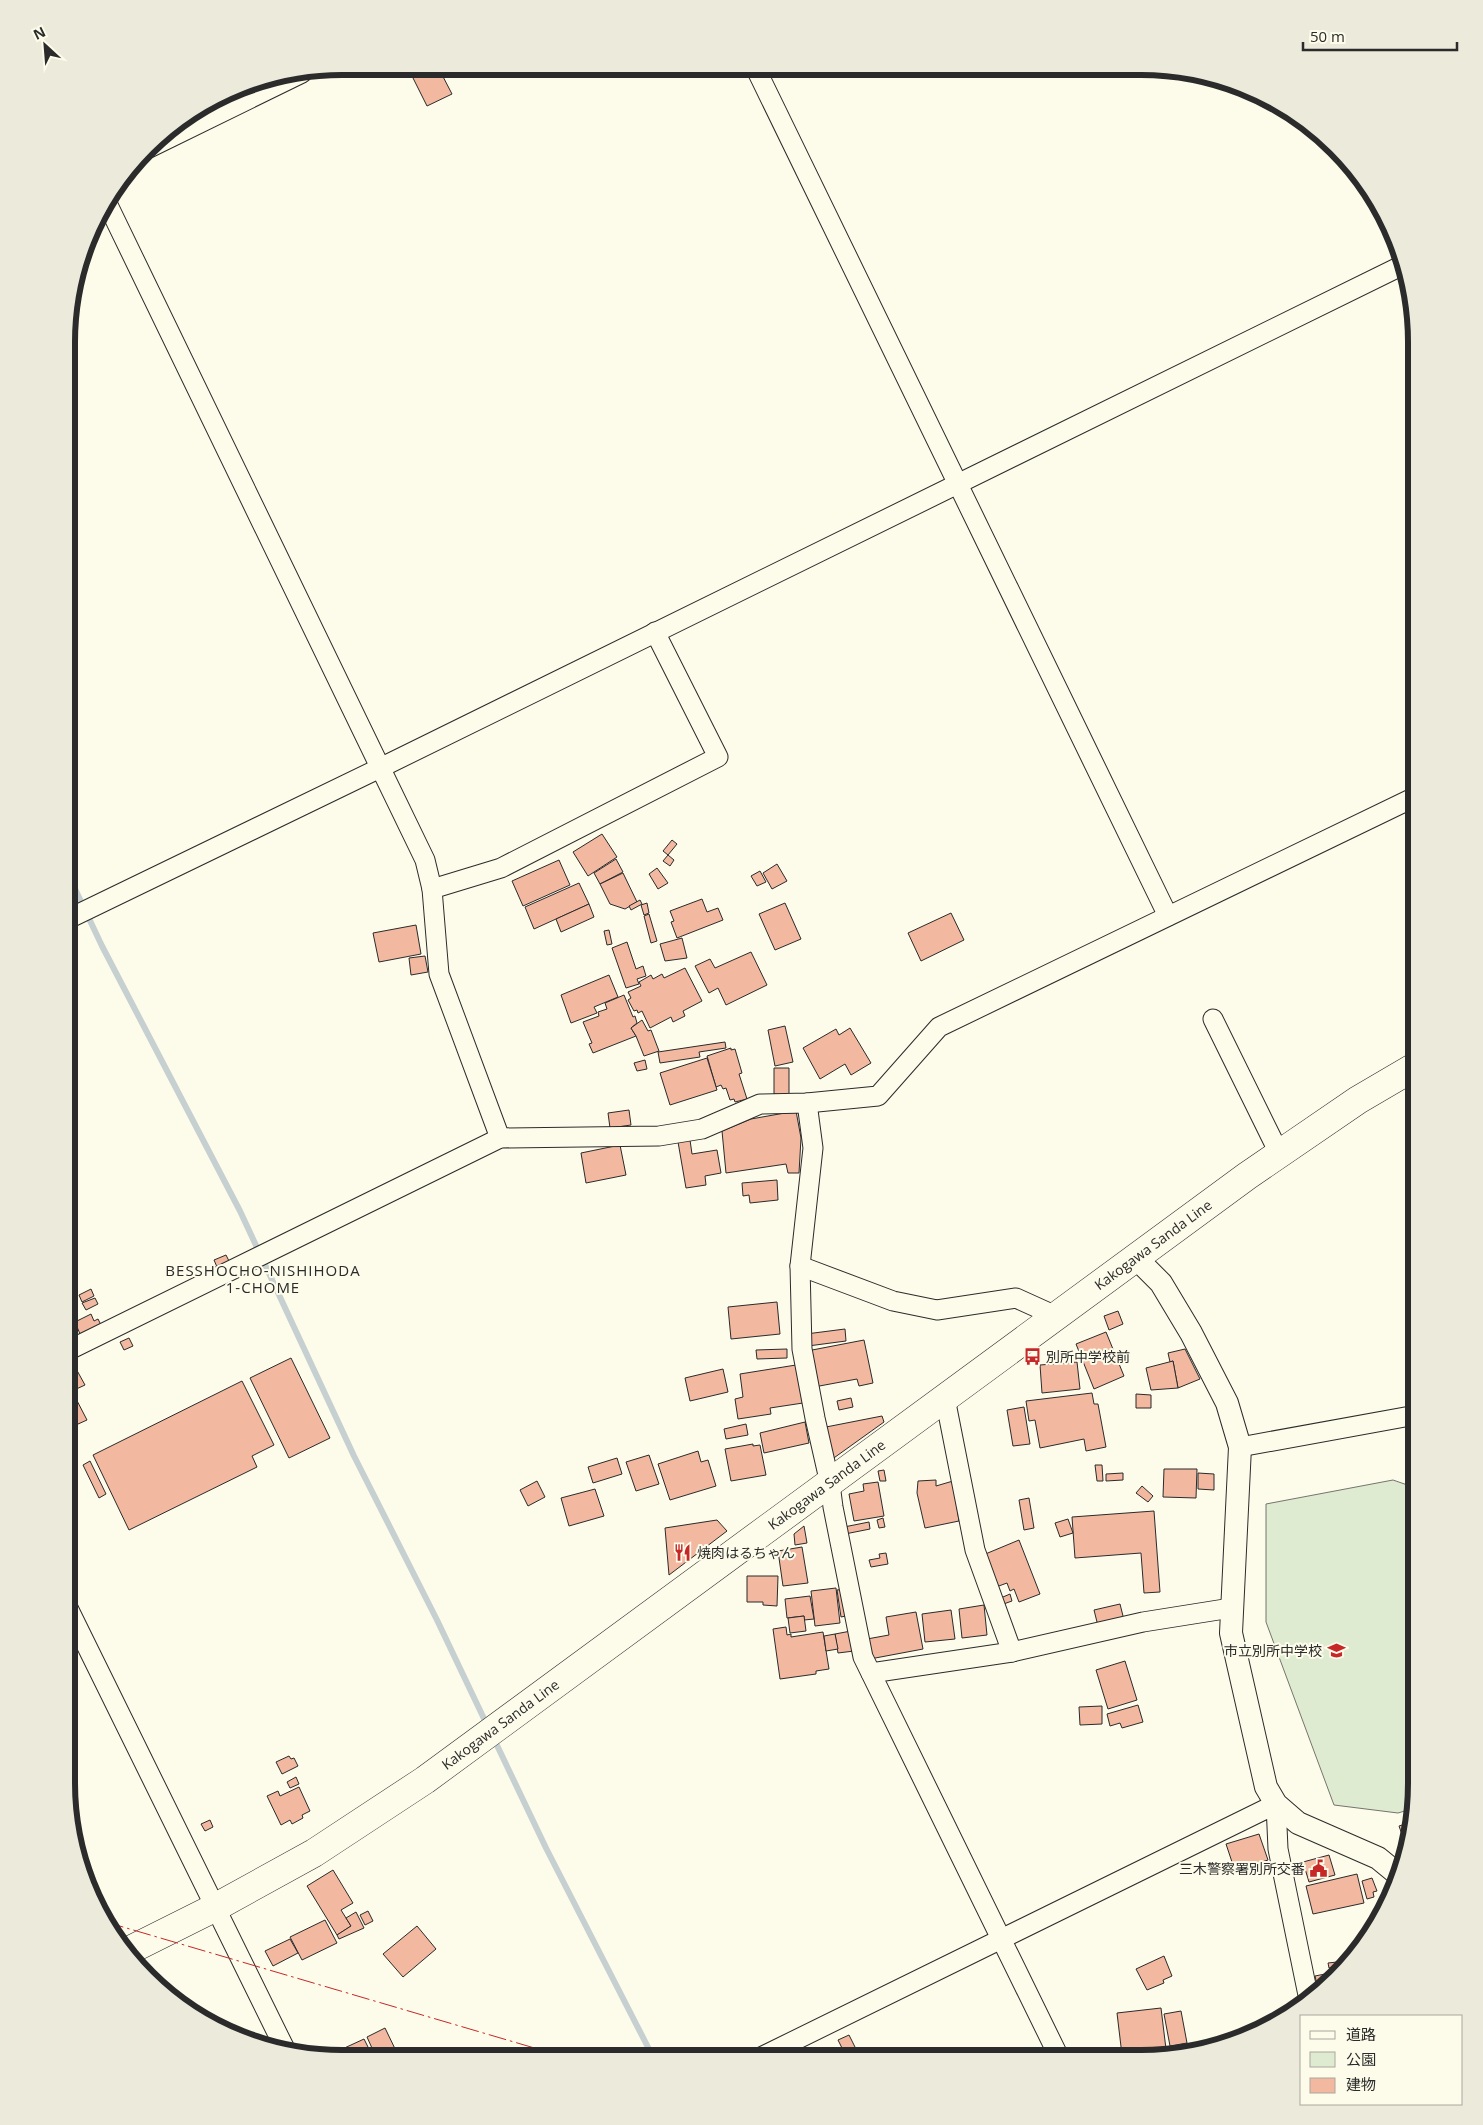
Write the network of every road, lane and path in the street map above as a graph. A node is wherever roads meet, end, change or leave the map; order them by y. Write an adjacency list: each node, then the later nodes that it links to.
1 (759, 75): 6 (street)
2 (286, 81): 3 (street)
3 (170, 138)
4 (110, 210): 8 (street)
5 (1397, 268): 6 (street)
6 (958, 482): 7 (street); 12 (street)
7 (655, 632): 8 (street); 10 (street)
8 (382, 767): 10 (street); 11 (street)
9 (1408, 800): 12 (street)
10 (432, 889): 16 (street)
11 (75, 916)
12 (1168, 916): 15 (street)
13 (1213, 1019): 17 (street)
14 (1408, 1071): 17 (main road, Kakogawa Sanda Line)
15 (807, 1103): 16 (street); 19 (street)
16 (500, 1138): 21 (street)
17 (1279, 1153): 18 (main road, Kakogawa Sanda Line)
18 (1137, 1259): 20 (main road, Kakogawa Sanda Line); 24 (street)
19 (800, 1266): 20 (street); 25 (street)
20 (1058, 1317): 22 (main road, Kakogawa Sanda Line)
21 (75, 1347)
22 (945, 1398): 25 (main road, Kakogawa Sanda Line); 28 (street)
23 (1408, 1415): 24 (street)
24 (1240, 1446): 26 (street)
25 (830, 1484): 29 (street); 32 (main road, Kakogawa Sanda Line)
26 (1231, 1608): 28 (street); 30 (street)
27 (75, 1624): 32 (street)
28 (1012, 1652): 29 (street)
29 (872, 1673): 33 (street)
30 (1276, 1804): 31 (street); 33 (street); 35 (street)
31 (1393, 1871)
32 (216, 1907): 34 (main road, Kakogawa Sanda Line); 36 (street)
33 (1002, 1939): 37 (street); 38 (street)
34 (132, 1949)
35 (1307, 1992)
36 (282, 2043)
37 (775, 2050)
38 (1056, 2050)

